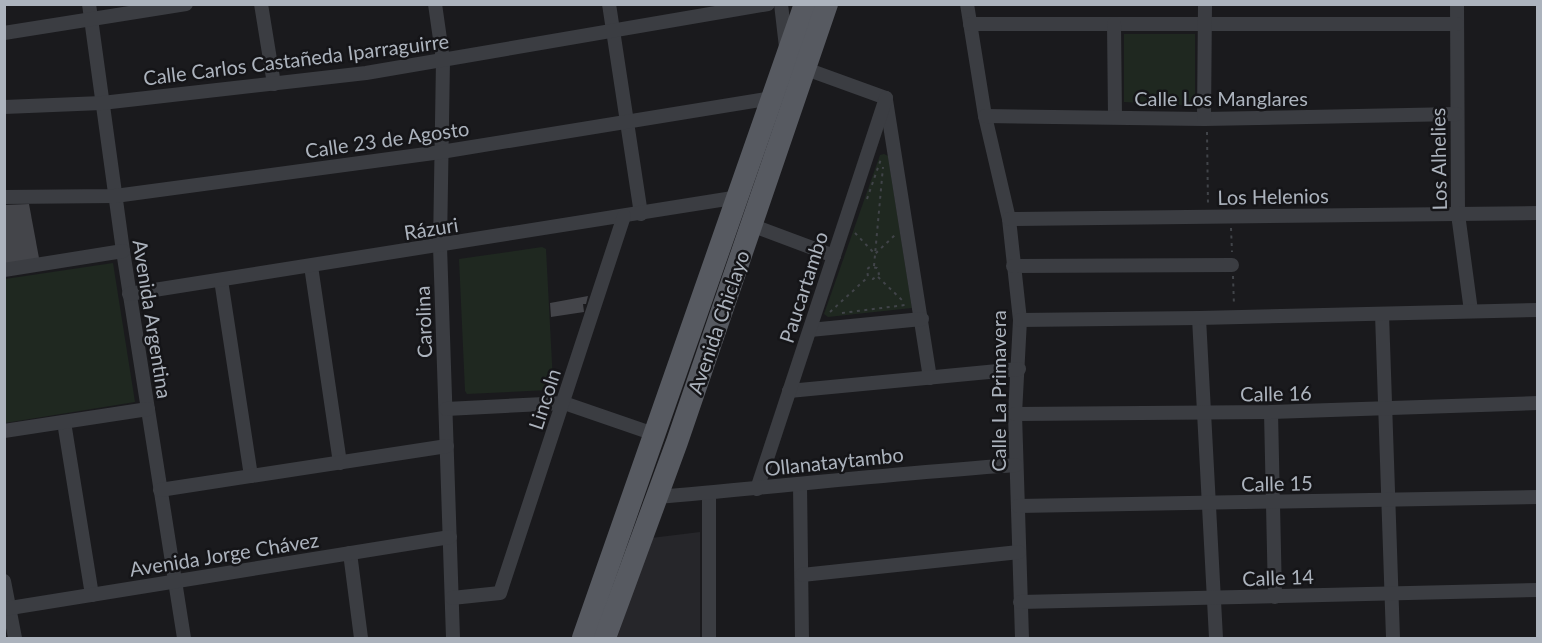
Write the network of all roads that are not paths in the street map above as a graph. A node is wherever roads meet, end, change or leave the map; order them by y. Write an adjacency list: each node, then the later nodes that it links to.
1 (90, 4): 13 (street, Avenida Argentina)
2 (186, 4): 13 (street)
3 (261, 4): 23 (street)
4 (435, 4): 21 (street, Carolina)
5 (609, 4): 18 (street)
6 (768, 4): 18 (street, Calle Carlos Castañeda Iparraguirre)
7 (781, 4): 20 (street)
8 (805, 4): 20 (main road, Avenida Chiclayo)
9 (828, 4): 22 (main road, Avenida Chiclayo)
10 (967, 4): 14 (street, Calle La Primavera)
11 (1205, 4): 16 (street)
12 (1457, 4): 17 (street, Los Alhelies)
13 (92, 19): 19 (street); 26 (street, Avenida Argentina)
14 (970, 24): 15 (street); 29 (street, Calle La Primavera)
15 (1114, 24): 16 (street); 30 (street)
16 (1205, 24): 17 (street); 31 (street)
17 (1457, 24): 28 (street, Los Alhelies)
18 (613, 30): 21 (street, Calle Carlos Castañeda Iparraguirre); 32 (street)
19 (4, 33)
20 (787, 54): 22 (street); 24 (main road, Avenida Chiclayo)
21 (443, 60): 23 (street, Calle Carlos Castañeda Iparraguirre); 33 (street, Carolina)
22 (806, 69): 25 (street); 42 (main road, Avenida Chiclayo)
23 (274, 84): 26 (street, Calle Carlos Castañeda Iparraguirre)
24 (772, 98): 32 (street, Calle 23 de Agosto); 36 (main road, Avenida Chiclayo)
25 (886, 98): 45 (street, Paucartambo); 56 (street)
26 (102, 103): 27 (street, Calle Carlos Castañeda Iparraguirre); 34 (street, Avenida Argentina)
27 (4, 107)
28 (1457, 114): 31 (street, Calle Los Manglares); 39 (street, Los Alhelies)
29 (985, 116): 30 (street, Calle Los Manglares); 41 (street, Calle La Primavera)
30 (1115, 117): 31 (street, Calle Los Manglares)
31 (1205, 119)
32 (627, 121): 33 (street, Calle 23 de Agosto); 38 (street)
33 (441, 152): 34 (street, Calle 23 de Agosto); 43 (street, Carolina)
34 (115, 196): 35 (street, Calle 23 de Agosto); 44 (street, Avenida Argentina)
35 (4, 197)
36 (739, 197): 38 (street, Rázuri); 72 (main road, Avenida Chiclayo)
37 (1538, 213): 39 (street, Los Helenios)
38 (641, 214): 40 (street, Rázuri)
39 (1458, 214): 41 (street, Los Helenios); 53 (street, Los Alhelies)
40 (624, 216): 43 (street, Rázuri); 62 (street, Lincoln)
41 (1010, 219): 48 (street, Calle La Primavera)
42 (751, 225): 45 (street); 81 (main road, Avenida Chiclayo)
43 (440, 246): 47 (street, Rázuri); 65 (street, Carolina)
44 (123, 251): 49 (street); 51 (street, Avenida Argentina)
45 (834, 256): 58 (street, Paucartambo)
46 (1232, 265): 48 (street)
47 (311, 266): 50 (street, Rázuri); 74 (street)
48 (1013, 266): 57 (street, Calle La Primavera)
49 (4, 270)
50 (221, 280): 51 (street, Rázuri); 76 (street)
51 (129, 294): 64 (street, Avenida Argentina)
52 (1538, 310): 53 (street)
53 (1472, 311): 54 (street)
54 (1382, 314): 55 (street); 66 (street)
55 (1199, 318): 57 (street); 69 (street)
56 (922, 320): 58 (street); 60 (street)
57 (1020, 320): 59 (street, Calle La Primavera)
58 (810, 330): 61 (street, Paucartambo)
59 (1019, 369): 60 (street); 68 (street, Calle La Primavera)
60 (930, 378): 61 (street)
61 (789, 392): 78 (street, Paucartambo)
62 (564, 403): 65 (street); 72 (street); 97 (street, Lincoln)
63 (1538, 403): 66 (street, Calle 16)
64 (148, 409): 70 (street); 79 (street, Avenida Argentina)
65 (446, 409): 73 (street, Carolina)
66 (1387, 409): 67 (street, Calle 16); 83 (street)
67 (1271, 412): 69 (street, Calle 16); 84 (street)
68 (1015, 414): 69 (street, Calle 16); 75 (street, Calle La Primavera)
69 (1204, 414): 85 (street)
70 (64, 422): 71 (street); 95 (street)
71 (4, 431)
72 (654, 434): 105 (main road, Avenida Chiclayo)
73 (447, 446): 74 (street); 87 (street, Carolina)
74 (340, 463): 76 (street)
75 (1016, 465): 77 (street, Ollanataytambo); 86 (street, Calle La Primavera)
76 (251, 476): 79 (street)
77 (800, 485): 78 (street, Ollanataytambo); 90 (street)
78 (757, 489): 80 (street, Ollanataytambo)
79 (160, 490): 92 (street, Avenida Argentina)
80 (709, 492): 81 (street, Ollanataytambo); 107 (street)
81 (656, 496): 106 (main road, Avenida Chiclayo)
82 (1538, 497): 83 (street, Calle 15)
83 (1389, 501): 84 (street, Calle 15); 94 (street)
84 (1274, 503): 85 (street, Calle 15); 96 (street)
85 (1209, 504): 86 (street, Calle 15); 98 (street)
86 (1018, 506): 88 (street, Calle La Primavera)
87 (450, 537): 89 (street, Avenida Jorge Chávez); 97 (street, Carolina)
88 (1019, 552): 90 (street); 99 (street, Calle La Primavera)
89 (350, 553): 92 (street, Avenida Jorge Chávez); 103 (street)
90 (802, 575): 108 (street)
91 (4, 581): 100 (street)
92 (175, 583): 95 (street, Avenida Jorge Chávez); 102 (street, Avenida Argentina)
93 (1538, 590): 94 (street, Calle 14)
94 (1392, 594): 96 (street, Calle 14); 111 (street)
95 (92, 595): 100 (street, Avenida Jorge Chávez)
96 (1275, 597): 98 (street, Calle 14)
97 (452, 598): 104 (street, Carolina)
98 (1214, 598): 99 (street, Calle 14); 110 (street)
99 (1020, 602): 109 (street, Calle La Primavera)
100 (7, 609): 101 (street)
101 (15, 639)
102 (184, 639)
103 (361, 639)
104 (453, 639)
105 (583, 639)
106 (605, 639)
107 (709, 639)
108 (802, 639)
109 (1022, 639)
110 (1216, 639)
111 (1393, 639)

